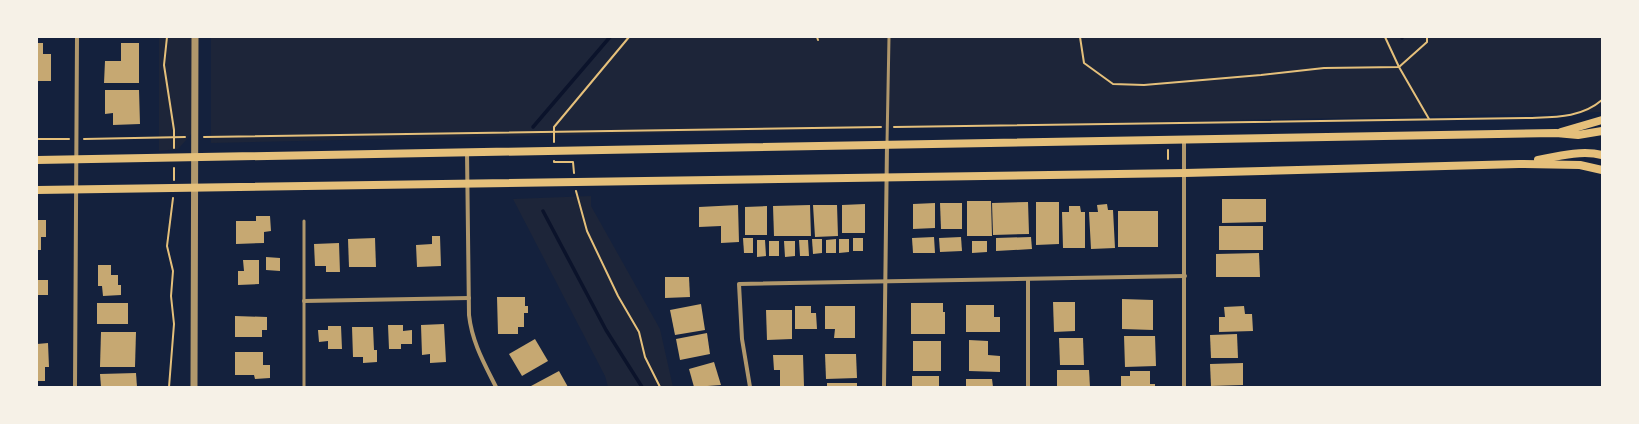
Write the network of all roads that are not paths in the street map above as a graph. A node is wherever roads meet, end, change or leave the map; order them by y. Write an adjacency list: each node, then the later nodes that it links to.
1 (77, 37): 12 (street)
2 (195, 37): 11 (street)
3 (889, 37): 8 (lane)
4 (1602, 120): 6 (main road)
5 (1602, 131): 6 (main road)
6 (1556, 133): 7 (main road)
7 (1184, 140): 8 (main road); 16 (street)
8 (887, 145): 9 (main road); 17 (street)
9 (467, 152): 11 (main road); 18 (street)
10 (1602, 155): 14 (main road)
11 (195, 157): 12 (main road); 19 (street)
12 (76, 159): 13 (main road); 21 (street)
13 (37, 160)
14 (1519, 164): 15 (main road); 16 (main road)
15 (1602, 170)
16 (1185, 173): 17 (main road); 23 (street)
17 (886, 176): 18 (main road); 25 (street)
18 (467, 183): 19 (main road); 26 (street)
19 (195, 187): 21 (main road); 29 (street)
20 (37, 190): 21 (main road)
21 (76, 190): 28 (street)
22 (304, 221): 27 (lane)
23 (1185, 276): 24 (street); 35 (street)
24 (1028, 279): 25 (street); 34 (street)
25 (885, 281): 32 (street); 33 (street)
26 (469, 298): 27 (street); 31 (street)
27 (304, 301): 30 (lane)
28 (75, 387)
29 (194, 387)
30 (304, 387)
31 (496, 387)
32 (750, 387)
33 (884, 387)
34 (1028, 387)
35 (1184, 387)

